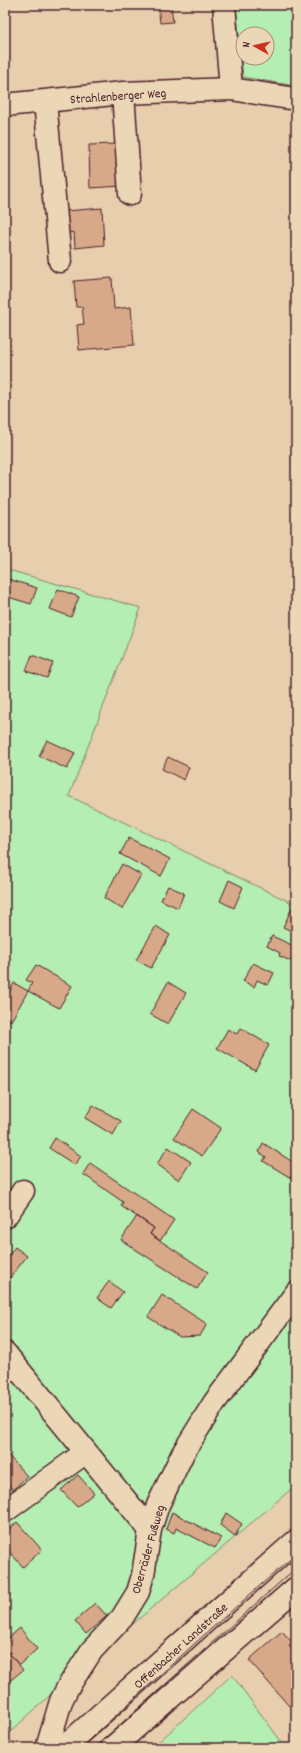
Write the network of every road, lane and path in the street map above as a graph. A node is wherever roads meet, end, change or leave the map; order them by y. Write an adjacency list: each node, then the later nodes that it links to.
1 (224, 5): 2 (main road)
2 (231, 89): 3 (main road, Strahlenberger Weg); 4 (main road, Strahlenberger Weg)
3 (123, 93): 5 (main road, Strahlenberger Weg); 7 (main road)
4 (296, 99)
5 (45, 101): 6 (main road, Strahlenberger Weg); 8 (main road)
6 (5, 105)
7 (130, 194)
8 (60, 261)
9 (23, 1191): 10 (main road)
10 (5, 1217)
11 (296, 1293): 15 (main road, Oberräder Fußweg)
12 (5, 1354): 13 (main road)
13 (86, 1452): 14 (main road); 15 (main road)
14 (5, 1511)
15 (150, 1530): 18 (main road, Oberräder Fußweg)
16 (296, 1541): 19 (main road, Offenbacher Landstraße)
17 (296, 1588): 20 (main road)
18 (47, 1748)
19 (63, 1748)
20 (112, 1748)

